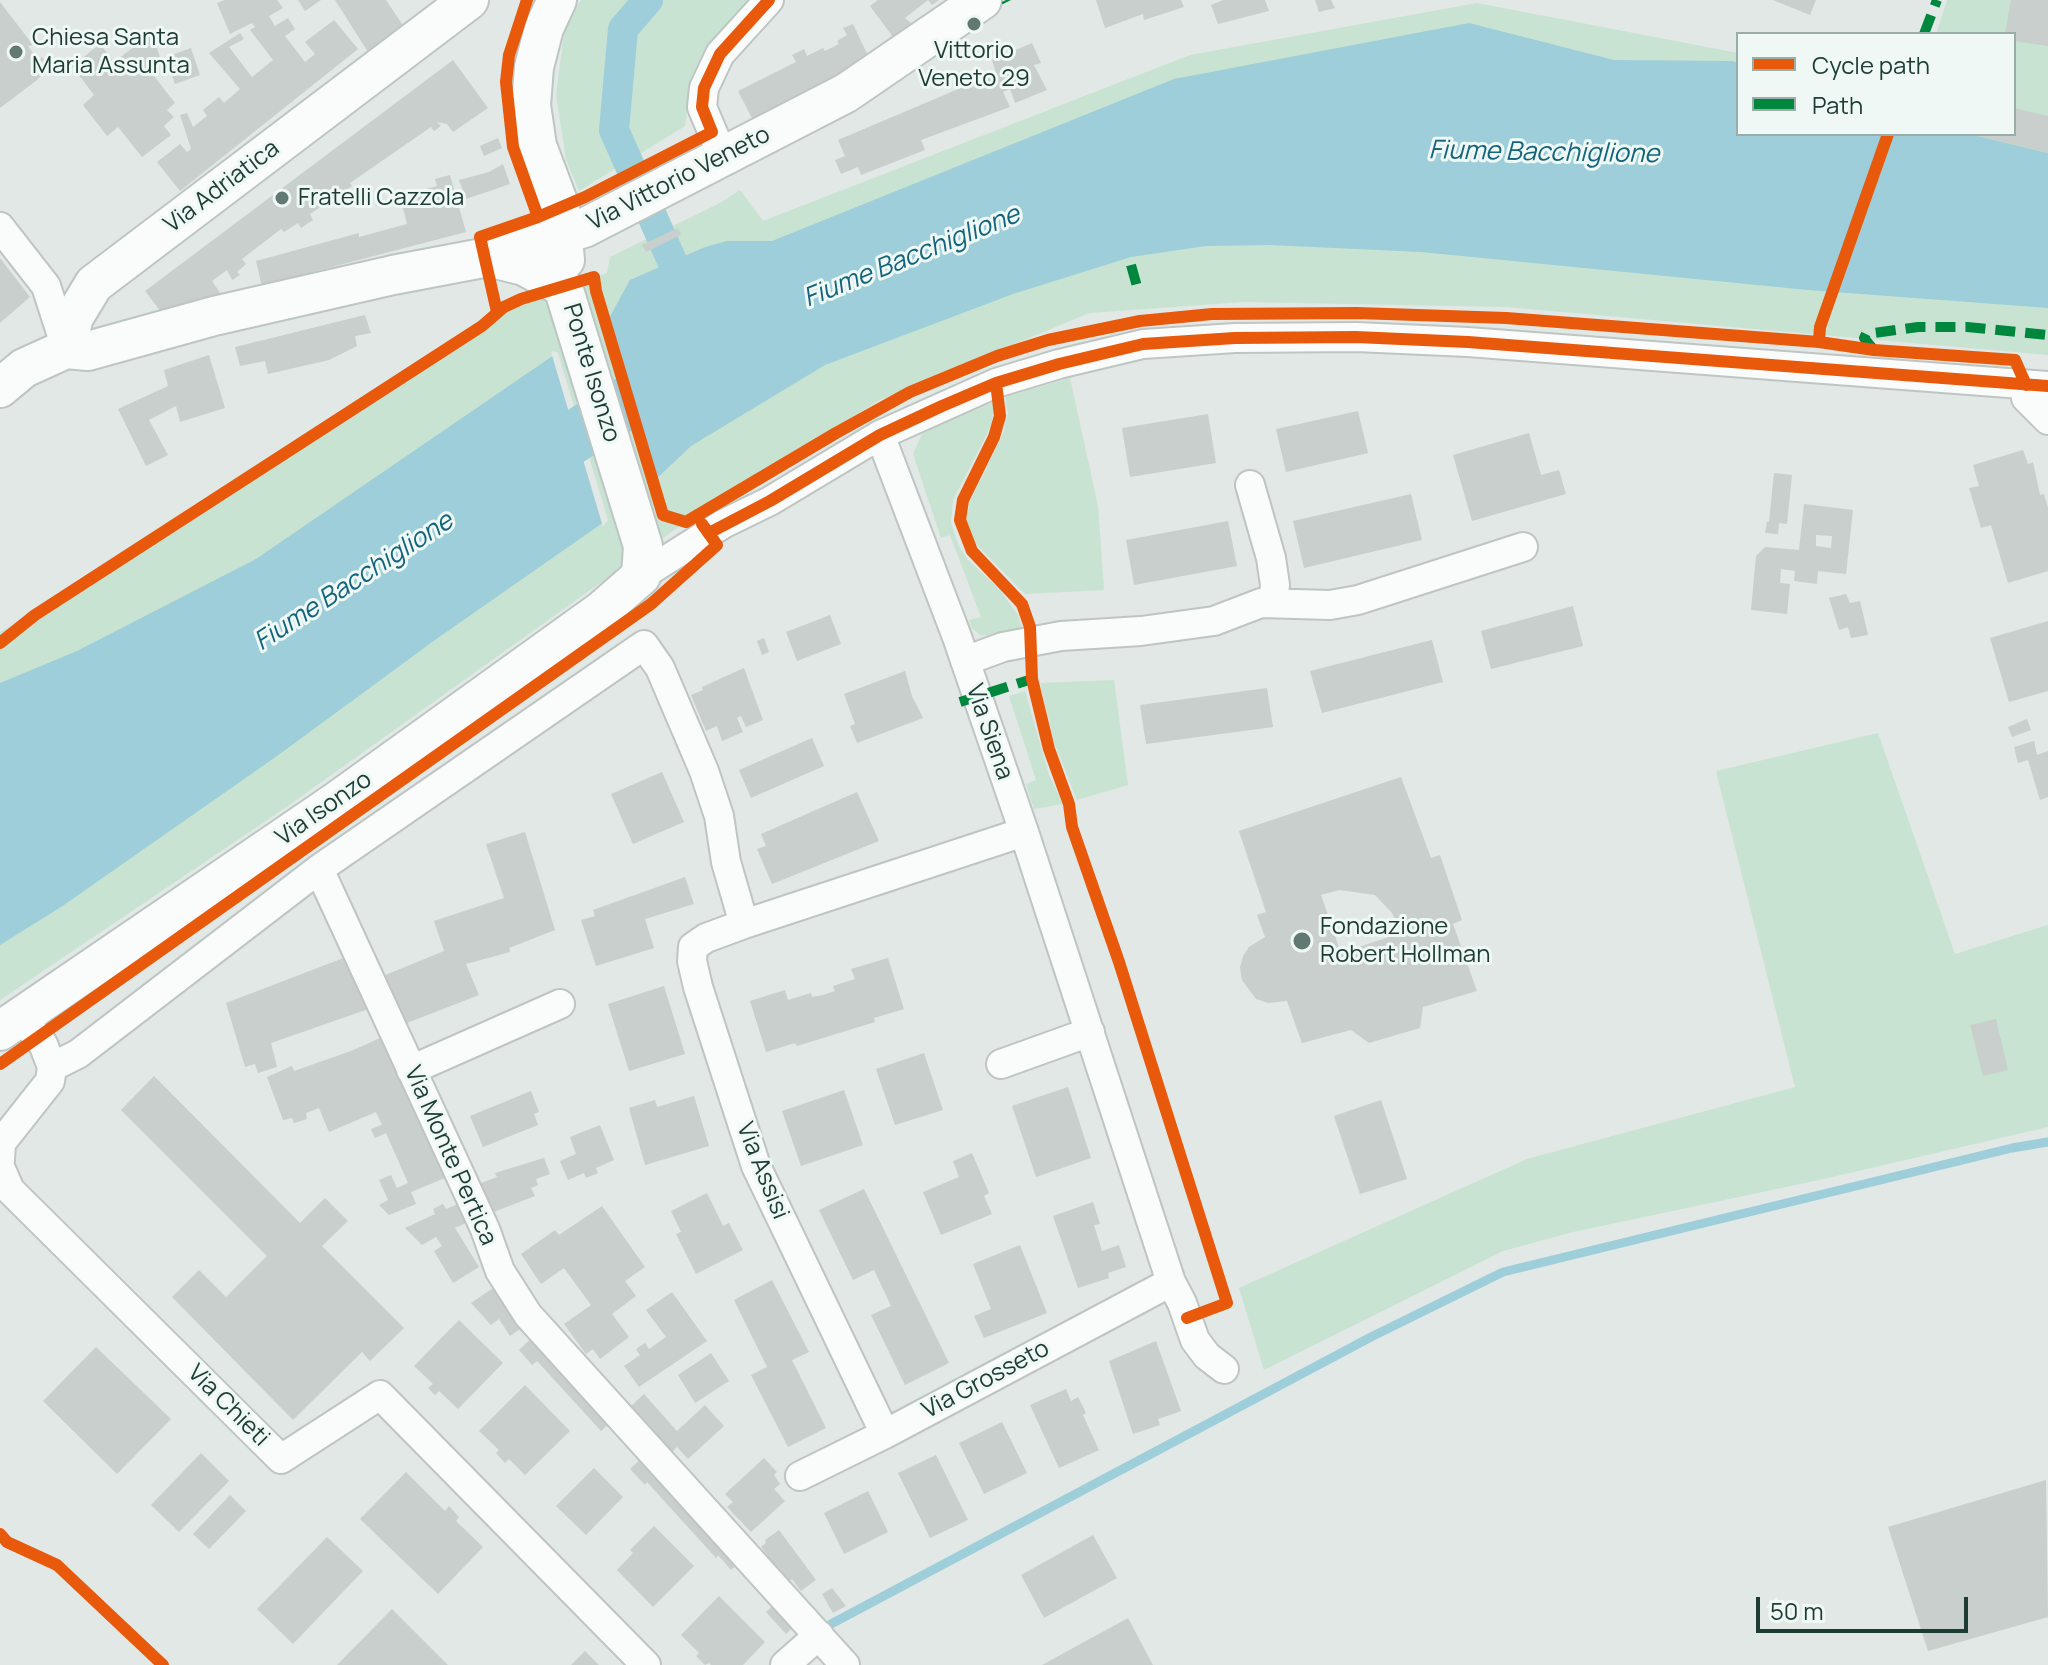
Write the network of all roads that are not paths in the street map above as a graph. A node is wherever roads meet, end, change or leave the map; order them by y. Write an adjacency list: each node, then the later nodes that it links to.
1 (469, 0): 10 (main road, Via Adriatica)
2 (557, 0): 7 (main road, Ponte Isonzo)
3 (769, 0): 5 (street)
4 (982, 0): 5 (main road, Via Vittorio Veneto)
5 (713, 162): 7 (main road, Via Vittorio Veneto)
6 (0, 227): 10 (street)
7 (564, 234): 8 (main road, Via Vittorio Veneto); 9 (main road, Ponte Isonzo)
8 (488, 257): 9 (main road); 10 (main road, Via Vittorio Veneto)
9 (566, 295): 17 (main road, Ponte Isonzo)
10 (66, 349): 12 (main road)
11 (2037, 386): 13 (street); 14 (street, Via Isonzo)
12 (0, 388)
13 (2048, 420)
14 (880, 435): 17 (street, Via Isonzo); 19 (street, Via Siena)
15 (1250, 485): 18 (street)
16 (1523, 547): 18 (street)
17 (641, 556): 24 (main road, Via Isonzo)
18 (1273, 603): 19 (street)
19 (965, 661): 20 (street, Via Siena)
20 (1024, 832): 22 (street, Via Assisi); 25 (street, Via Siena)
21 (319, 869): 22 (street, Via Isonzo); 27 (street); 28 (street, Via Monte Pertica)
22 (744, 924): 33 (street, Via Assisi)
23 (560, 1004): 28 (street)
24 (10, 1024): 27 (street)
25 (1090, 1032): 26 (street); 31 (street, Via Siena)
26 (1001, 1064)
27 (52, 1067): 29 (street)
28 (411, 1070): 35 (street, Via Monte Pertica)
29 (0, 1160)
30 (0, 1167): 36 (street, Via Chieti)
31 (1171, 1282): 32 (street, Via Siena); 33 (street, Via Grosseto)
32 (1224, 1369)
33 (885, 1434): 34 (street, Via Grosseto)
34 (800, 1476)
35 (819, 1635): 37 (street); 38 (street, Via Monte Pertica)
36 (646, 1665)
37 (785, 1665)
38 (845, 1665)

